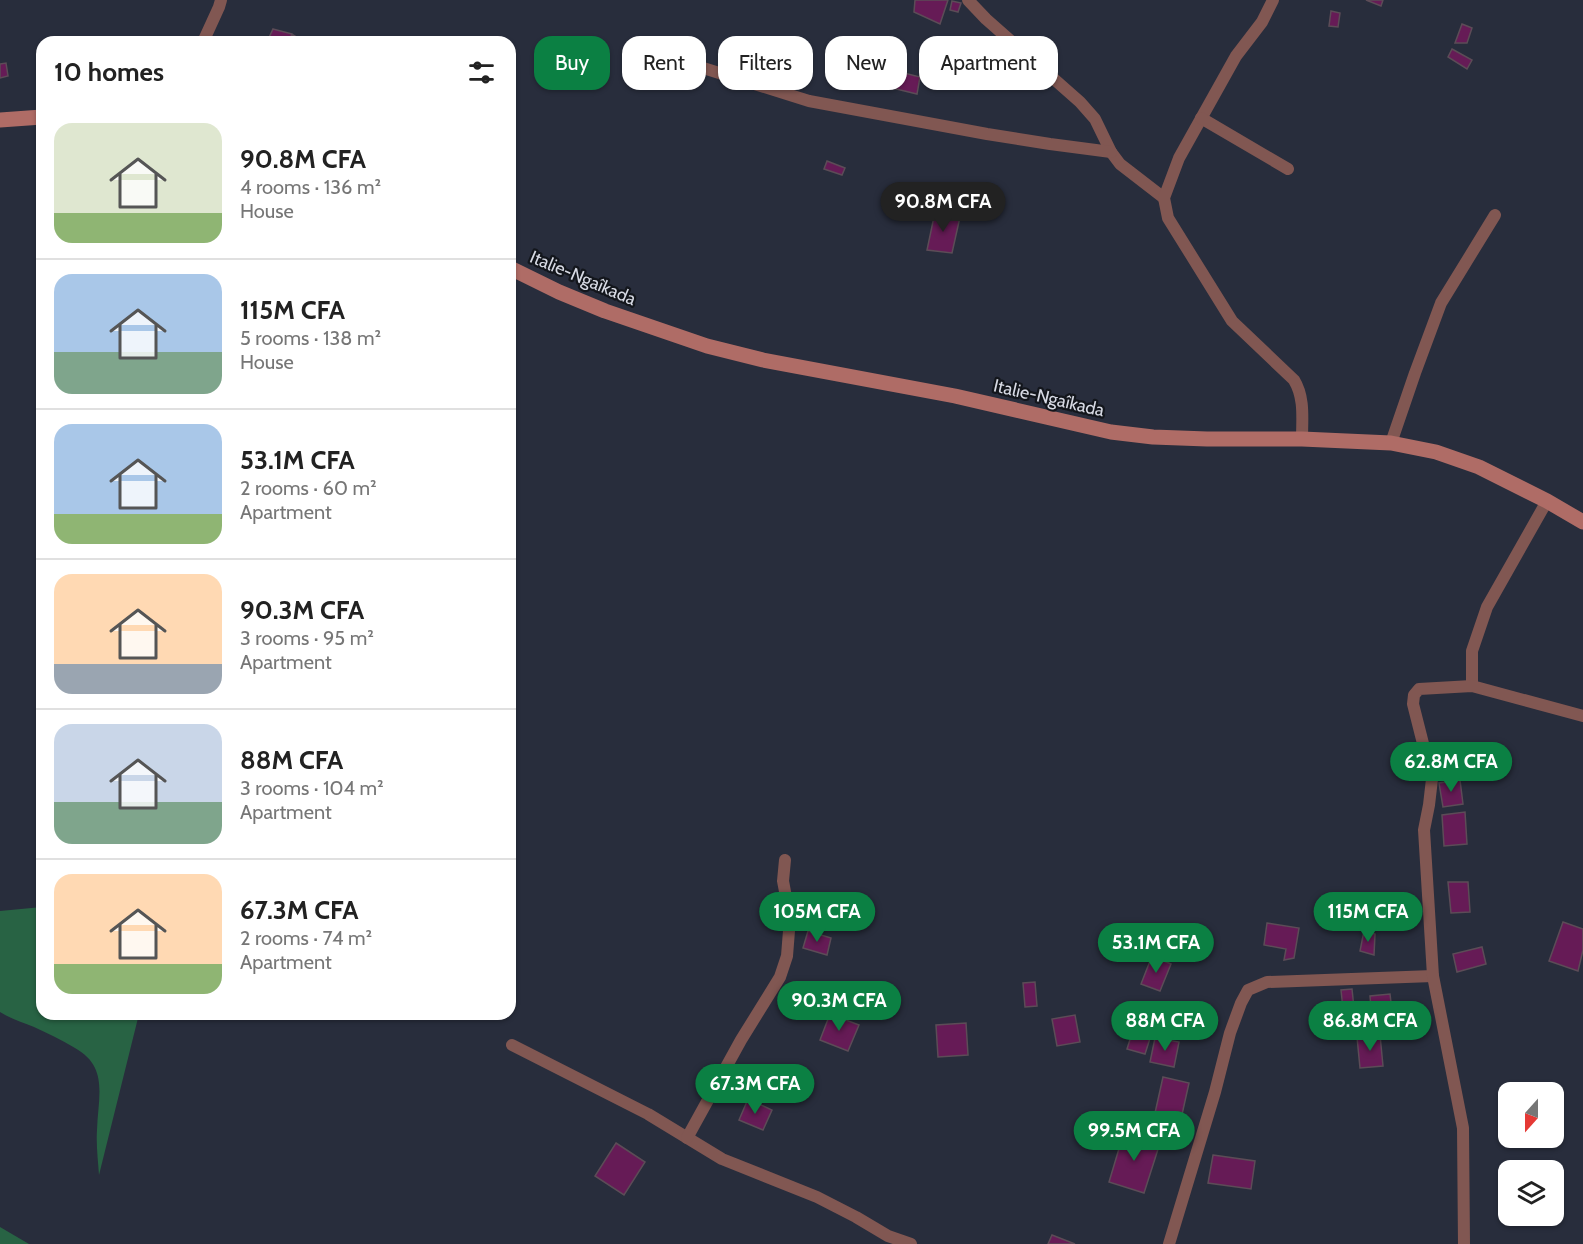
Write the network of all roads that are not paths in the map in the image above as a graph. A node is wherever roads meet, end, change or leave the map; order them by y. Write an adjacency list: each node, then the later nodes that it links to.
1 (221, 0): 4 (street)
2 (968, 0): 9 (street)
3 (1273, 0): 7 (street)
4 (206, 36)
5 (706, 69): 9 (street)
6 (36, 117): 8 (street)
7 (1201, 118): 10 (street); 11 (street)
8 (0, 120)
9 (1111, 152): 11 (street)
10 (1288, 169)
11 (1164, 198): 14 (street)
12 (1495, 214): 15 (street)
13 (516, 271): 14 (street, Italie-Ngaîkada)
14 (1302, 439): 15 (street, Italie-Ngaîkada)
15 (1391, 443): 16 (street, Italie-Ngaîkada)
16 (1547, 501): 17 (street, Italie-Ngaîkada); 18 (street)
17 (1583, 522)
18 (1472, 686): 19 (street); 21 (street)
19 (1583, 716)
20 (785, 860): 23 (street)
21 (1433, 975): 25 (street); 26 (street)
22 (512, 1046): 23 (street)
23 (687, 1138): 24 (street)
24 (911, 1244)
25 (1169, 1244)
26 (1464, 1244)

